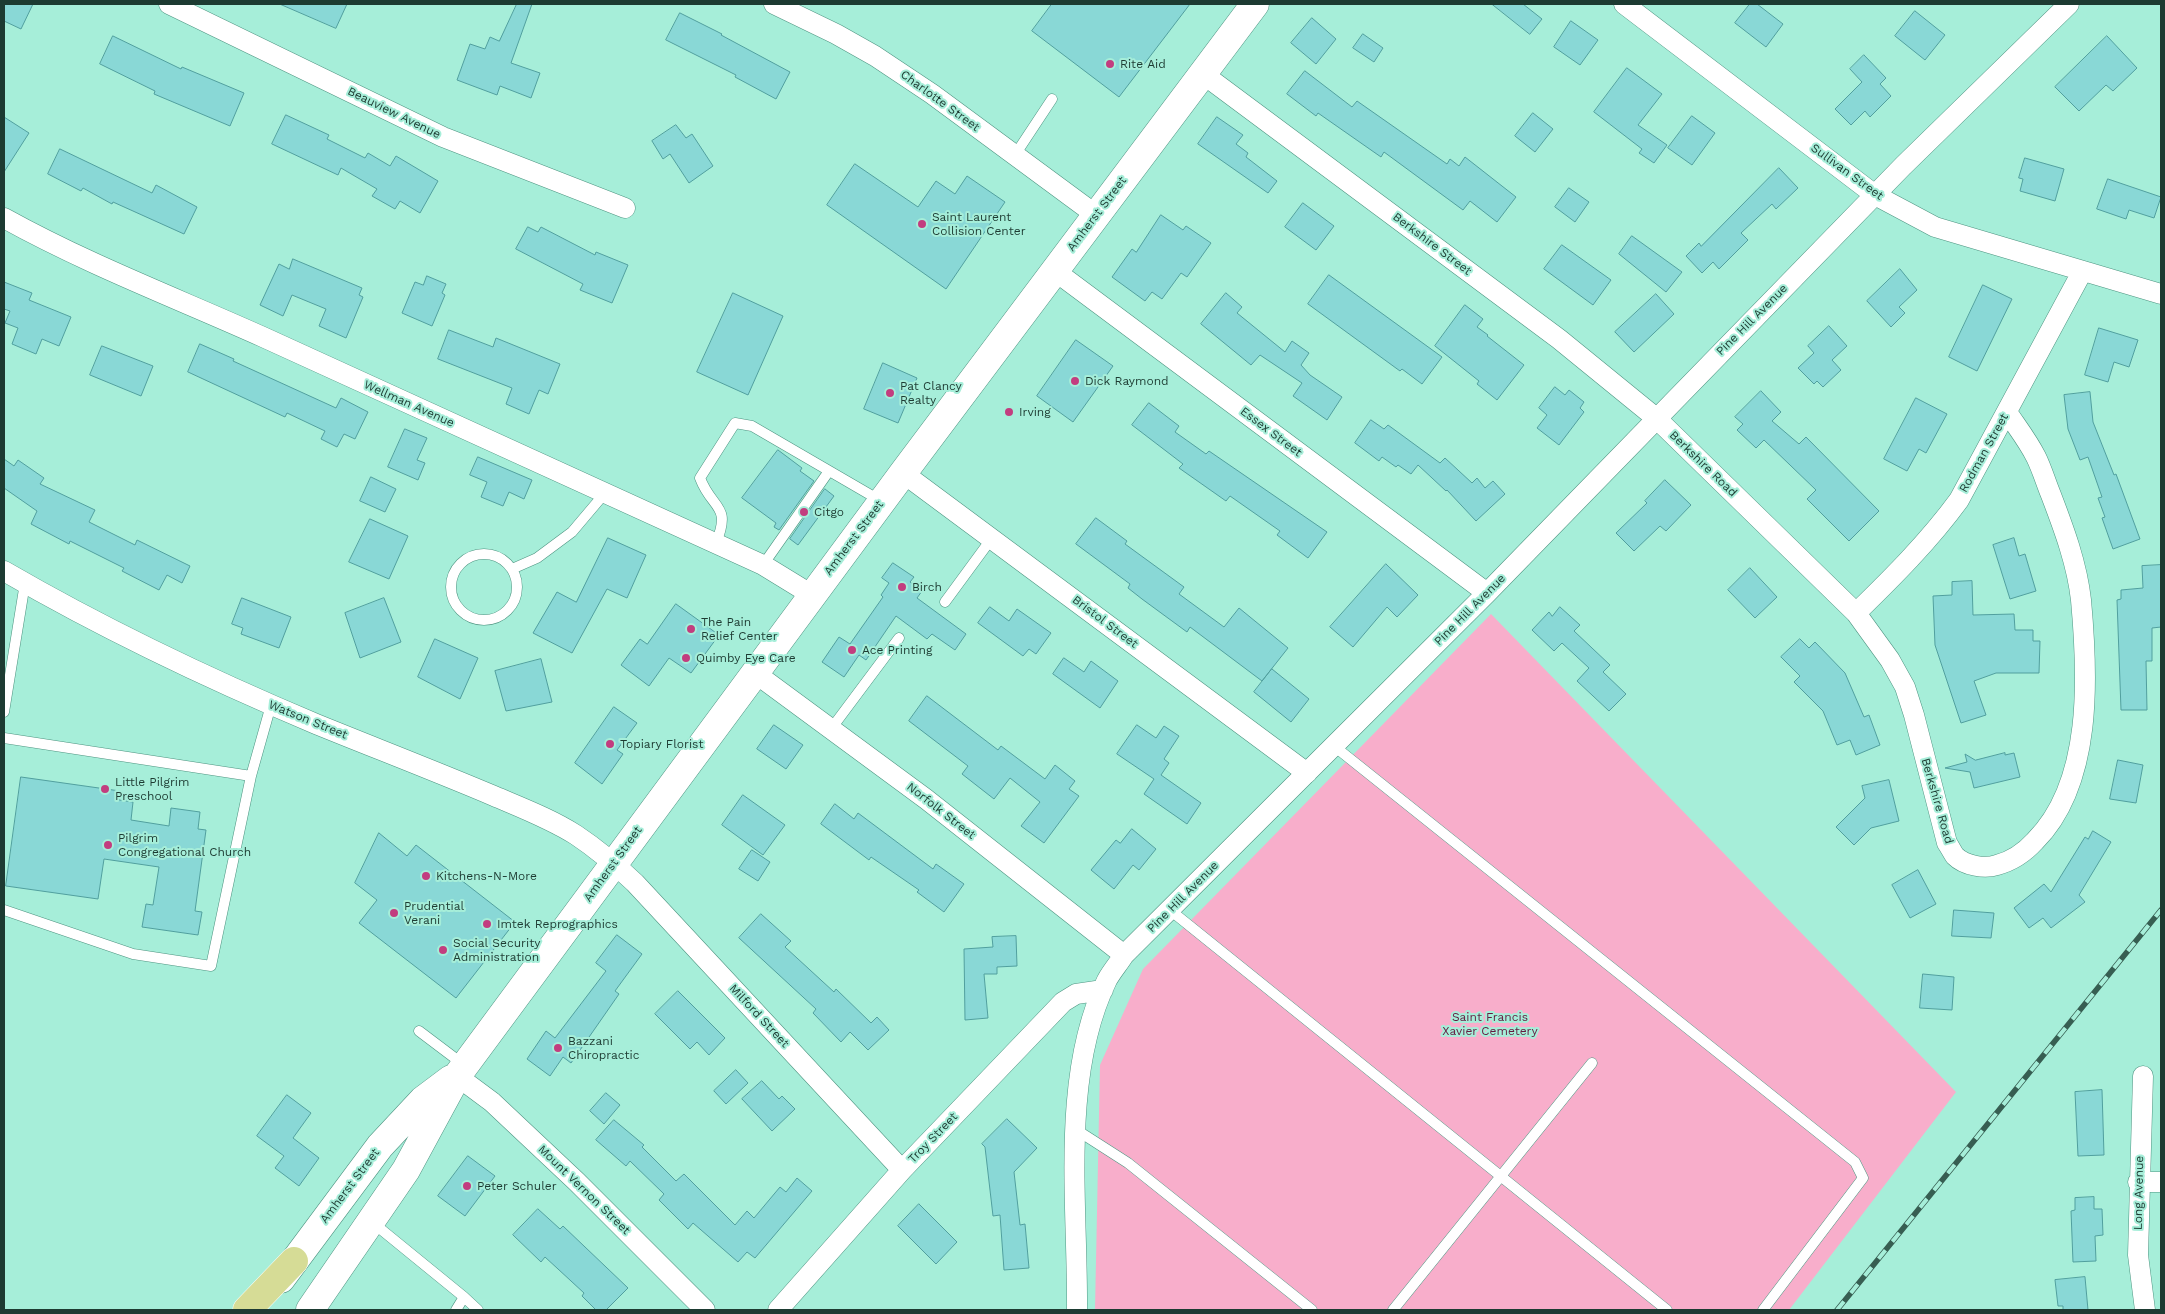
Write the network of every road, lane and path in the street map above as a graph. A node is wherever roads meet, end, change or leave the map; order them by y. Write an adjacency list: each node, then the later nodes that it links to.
1 (169, 4): 10 (street, Beauview Avenue)
2 (774, 4): 8 (street, Charlotte Street)
3 (1255, 4): 6 (main road, Amherst Street)
4 (1624, 4): 9 (street, Sullivan Street)
5 (2069, 4): 9 (street, Pine Hill Avenue)
6 (1203, 74): 11 (main road, Amherst Street); 17 (street, Berkshire Street)
7 (1052, 99): 8 (lane)
8 (1015, 155): 11 (street, Charlotte Street)
9 (1875, 195): 14 (street, Sullivan Street); 17 (street, Pine Hill Avenue)
10 (625, 208)
11 (1096, 215): 13 (main road, Amherst Street)
12 (4, 218): 20 (street, Wellman Avenue)
13 (1055, 271): 19 (main road, Amherst Street); 28 (street, Essex Street)
14 (2082, 272): 15 (street, Sullivan Street); 16 (street, Rodman Street)
15 (2161, 294)
16 (2007, 412): 31 (street, Rodman Street); 31 (street, Berkshire Road)
17 (1656, 418): 28 (street, Pine Hill Avenue); 31 (street, Berkshire Road)
18 (829, 471): 21 (lane); 23 (lane); 24 (lane)
19 (903, 473): 21 (main road, Amherst Street); 22 (street, Bristol Street)
20 (605, 493): 23 (street, Wellman Avenue); 25 (lane)
21 (882, 502): 29 (main road, Amherst Street)
22 (992, 538): 30 (lane); 39 (street, Bristol Street)
23 (716, 543): 24 (street, Wellman Avenue)
24 (763, 565): 29 (street, Wellman Avenue)
25 (512, 569): 25 (lane)
26 (4, 570): 27 (street, Watson Street)
27 (25, 583): 34 (street, Watson Street); 35 (lane)
28 (1487, 593): 38 (street, Pine Hill Avenue)
29 (812, 595): 33 (main road, Amherst Street)
30 (945, 602)
31 (1856, 613)
32 (899, 638): 36 (lane)
33 (754, 673): 36 (street, Norfolk Street); 41 (main road, Amherst Street)
34 (271, 705): 40 (lane); 41 (street, Watson Street)
35 (4, 712)
36 (831, 729): 44 (street, Norfolk Street)
37 (4, 738): 40 (lane)
38 (1334, 746): 39 (street, Pine Hill Avenue); 69 (lane)
39 (1307, 773): 43 (street, Pine Hill Avenue)
40 (251, 776): 42 (lane)
41 (614, 863): 48 (main road, Amherst Street); 51 (street, Milford Street)
42 (4, 910)
43 (1170, 910): 44 (street, Pine Hill Avenue); 52 (lane)
44 (1124, 955): 45 (street, Pine Hill Avenue)
45 (1103, 990): 50 (street, Pine Hill Avenue); 51 (street, Troy Street)
46 (419, 1031): 48 (lane)
47 (1592, 1063): 52 (lane)
48 (460, 1070): 55 (main road, Amherst Street); 56 (main road, Amherst Street); 63 (street, Mount Vernon Street)
49 (2143, 1076): 53 (street, Long Avenue)
50 (1075, 1129): 65 (street, Pine Hill Avenue); 66 (lane)
51 (902, 1170): 64 (street, Troy Street)
52 (1500, 1178): 67 (lane); 68 (lane)
53 (2138, 1182): 54 (street); 70 (street, Long Avenue)
54 (2161, 1182)
55 (371, 1221): 57 (lane); 60 (main road, Amherst Street)
56 (294, 1261): 58 (main road); 59 (main road, Amherst Street)
57 (464, 1297): 61 (lane); 62 (lane)
58 (247, 1310)
59 (258, 1310)
60 (310, 1310)
61 (456, 1310)
62 (478, 1310)
63 (705, 1310)
64 (778, 1310)
65 (1077, 1310)
66 (1312, 1310)
67 (1393, 1310)
68 (1667, 1310)
69 (1763, 1310)
70 (2145, 1310)

